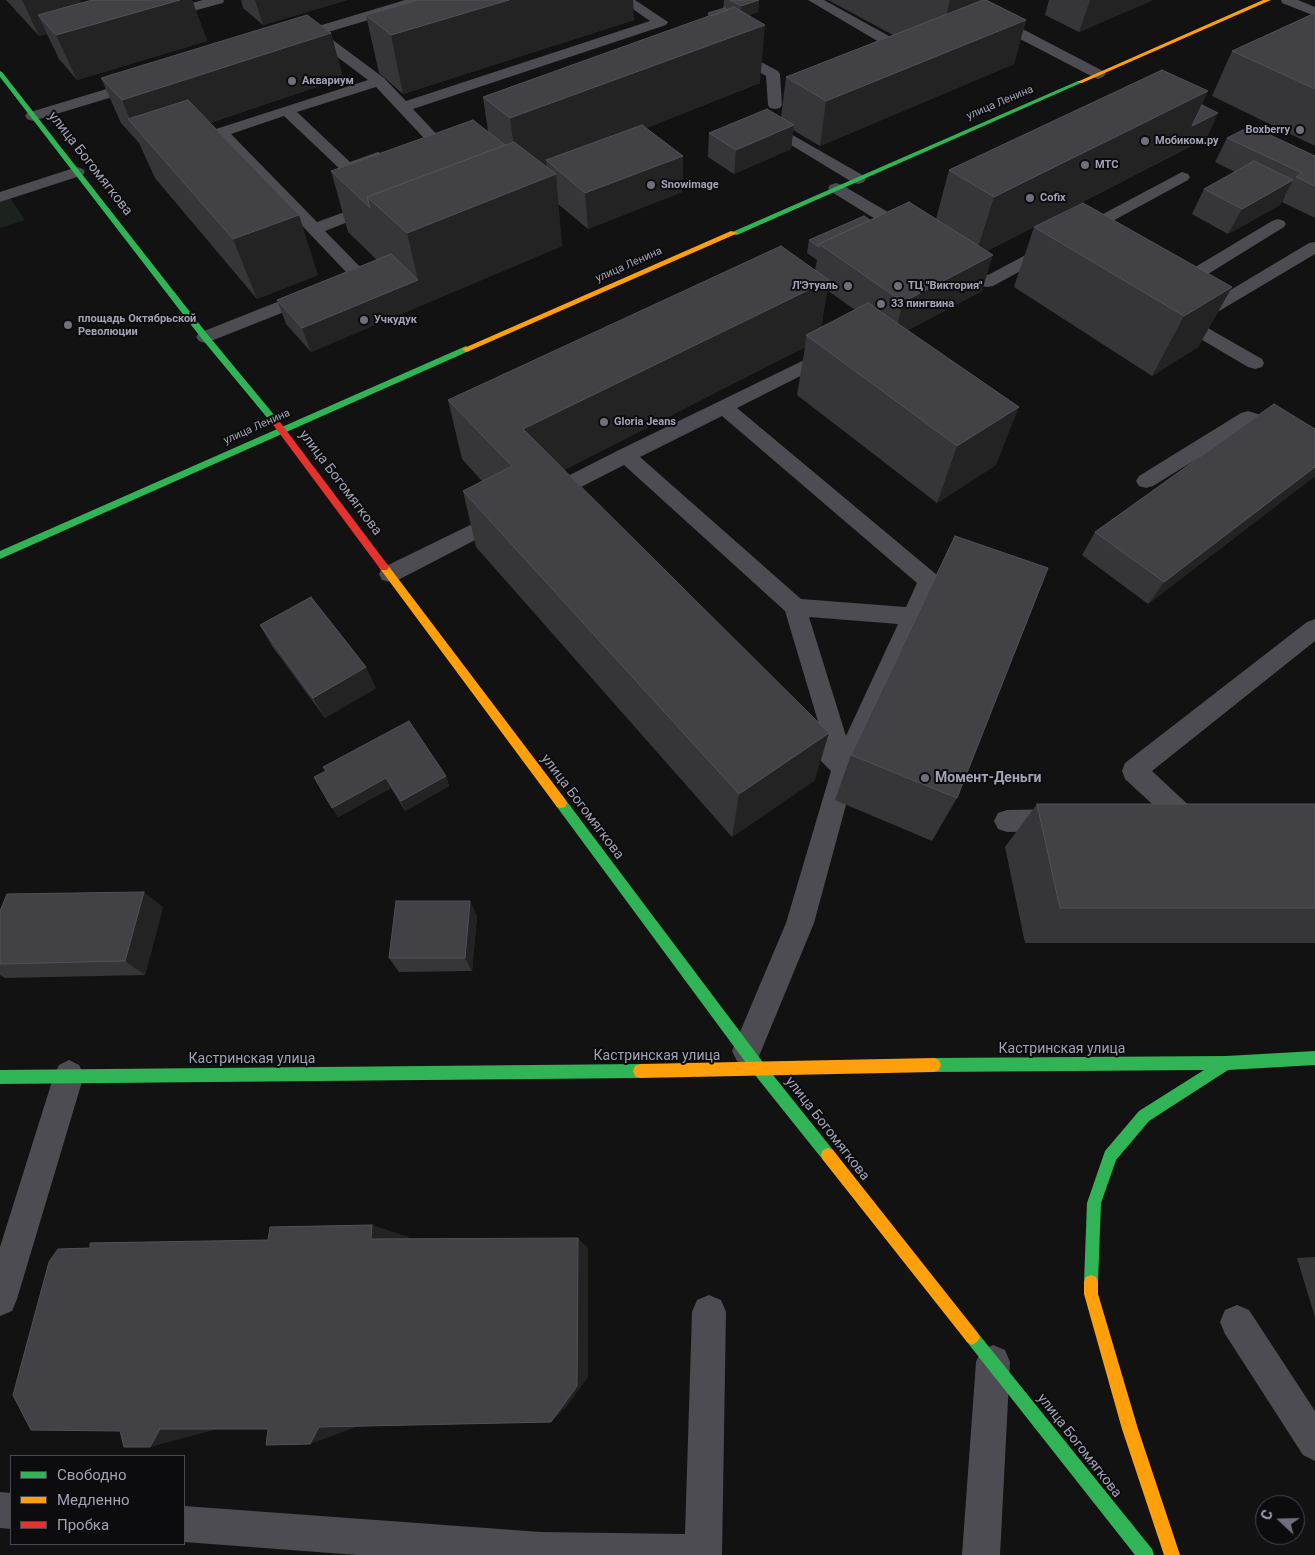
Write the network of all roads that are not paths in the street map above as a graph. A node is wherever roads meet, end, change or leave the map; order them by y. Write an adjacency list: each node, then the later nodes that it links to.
1 (218, 0): 9 (lane)
2 (417, 0): 10 (street)
3 (626, 0): 18 (lane)
4 (814, 0): 13 (lane)
5 (956, 0): 15 (street)
6 (1268, 0): 15 (main road, улица Ленина)
7 (1287, 0): 8 (lane)
8 (1315, 12)
9 (146, 20)
10 (313, 32): 11 (street); 17 (lane)
11 (275, 43)
12 (713, 56): 27 (lane)
13 (875, 61)
14 (0, 73): 20 (main road, улица Богомягкова)
15 (1098, 74): 27 (main road, улица Ленина)
16 (154, 80): 20 (street)
17 (379, 81): 18 (lane); 19 (lane)
18 (403, 107): 21 (lane)
19 (286, 111): 24 (lane); 32 (lane)
20 (33, 116): 25 (main road, улица Богомягкова)
21 (432, 138): 22 (lane); 23 (lane)
22 (466, 141)
23 (413, 144)
24 (395, 151)
25 (77, 172): 29 (lane); 39 (main road, улица Богомягкова)
26 (1182, 177): 34 (lane)
27 (858, 179): 28 (main road, улица Ленина)
28 (836, 188): 33 (lane); 43 (main road, улица Ленина)
29 (0, 197)
30 (394, 199): 32 (lane)
31 (1278, 224): 38 (lane)
32 (314, 229): 39 (lane)
33 (925, 242)
34 (1056, 246): 36 (lane); 37 (lane)
35 (1315, 247): 38 (lane)
36 (1073, 256)
37 (948, 257)
38 (1187, 324): 41 (lane)
39 (205, 337): 43 (main road, улица Богомягкова)
40 (829, 354): 42 (lane)
41 (1254, 364)
42 (724, 406): 45 (lane); 52 (lane)
43 (282, 430): 49 (main road, улица Ленина); 50 (main road, улица Богомягкова)
44 (1315, 439): 46 (lane)
45 (626, 455): 48 (lane); 51 (lane)
46 (1146, 481)
47 (512, 513): 50 (lane)
48 (593, 514)
49 (0, 555)
50 (390, 574): 59 (main road, улица Богомягкова)
51 (795, 607): 52 (lane); 55 (lane)
52 (913, 616): 55 (lane)
53 (1315, 628): 57 (lane)
54 (788, 711): 55 (lane)
55 (844, 768): 59 (lane)
56 (1076, 820): 58 (lane)
57 (1156, 820)
58 (1007, 821)
59 (747, 1051): 62 (main road, улица Богомягкова)
60 (1315, 1058): 61 (main road, Кастринская улица)
61 (1226, 1063): 62 (main road, Кастринская улица); 74 (main road)
62 (760, 1070): 63 (main road, Кастринская улица); 68 (main road, улица Богомягкова)
63 (69, 1075): 64 (main road, Кастринская улица); 65 (lane)
64 (0, 1077)
65 (0, 1299)
66 (709, 1312): 71 (lane)
67 (1237, 1322): 69 (lane)
68 (993, 1362): 72 (lane); 73 (main road, улица Богомягкова)
69 (1315, 1443)
70 (185, 1524): 71 (lane)
71 (702, 1554)
72 (981, 1555)
73 (1146, 1555)
74 (1172, 1555)

